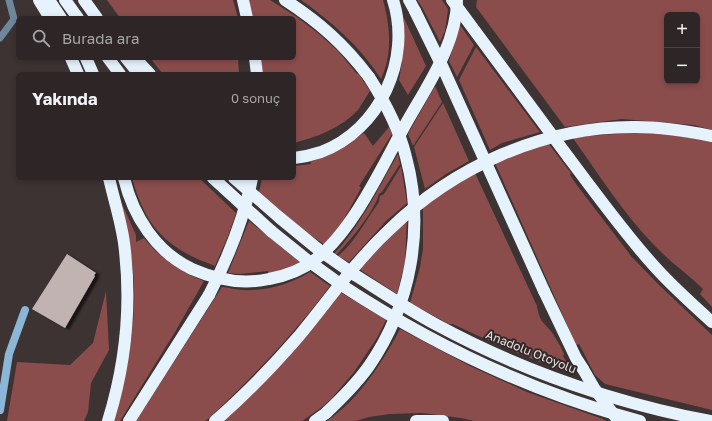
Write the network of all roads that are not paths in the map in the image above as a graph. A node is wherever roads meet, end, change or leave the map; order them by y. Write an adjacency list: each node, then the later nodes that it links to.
1 (9, 0): 17 (street)
2 (39, 0): 12 (highway)
3 (49, 0): 13 (highway)
4 (65, 0): 14 (highway)
5 (84, 0): 15 (highway)
6 (243, 0): 16 (highway)
7 (284, 0): 44 (highway, bridge)
8 (393, 0): 31 (highway)
9 (452, 0): 38 (highway, bridge)
10 (457, 0): 33 (highway)
11 (412, 5): 40 (highway, bridge)
12 (49, 16)
13 (61, 16)
14 (77, 16)
15 (96, 16)
16 (247, 16)
17 (0, 38)
18 (72, 60): 24 (highway)
19 (87, 60): 25 (highway)
20 (110, 60): 26 (highway)
21 (128, 60): 27 (highway)
22 (137, 60): 28 (highway)
23 (255, 60): 29 (highway)
24 (77, 72)
25 (92, 72)
26 (118, 72)
27 (137, 72)
28 (148, 72)
29 (256, 72)
30 (712, 136): 43 (highway)
31 (296, 158)
32 (109, 180): 41 (highway)
33 (125, 180)
34 (215, 180): 47 (highway, bridge)
35 (236, 180): 48 (highway, Anadolu Otoyolu, bridge)
36 (251, 180): 42 (highway, bridge)
37 (25, 310): 39 (street)
38 (712, 322)
39 (0, 410)
40 (618, 420)
41 (108, 421)
42 (129, 421)
43 (215, 421)
44 (315, 421)
45 (416, 421): 46 (highway)
46 (443, 421)
47 (640, 421)
48 (710, 421)

